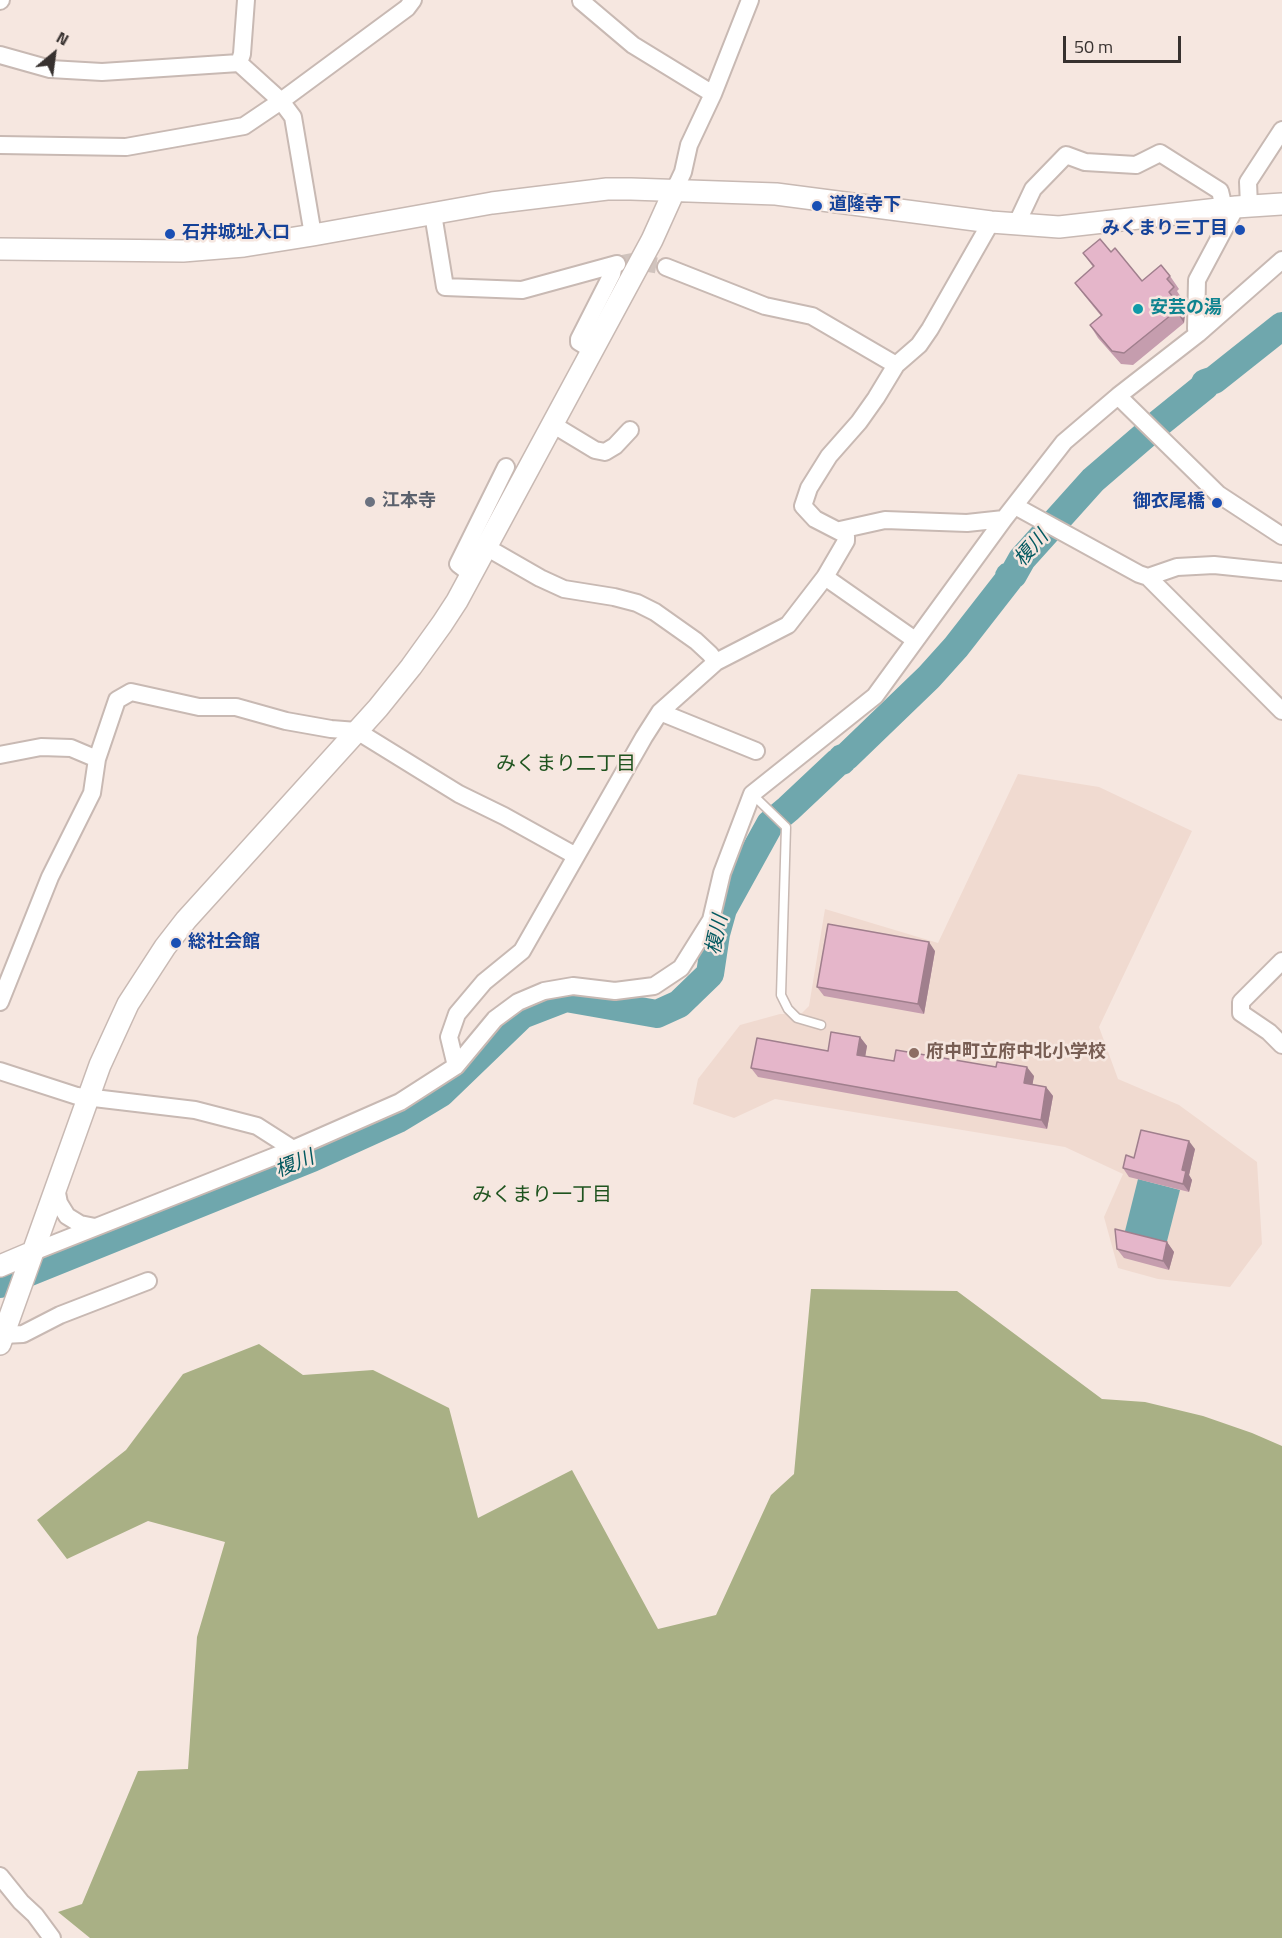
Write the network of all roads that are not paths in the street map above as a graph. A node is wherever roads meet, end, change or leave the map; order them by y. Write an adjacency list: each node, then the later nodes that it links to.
1 (246, 0): 6 (street)
2 (413, 0): 8 (street)
3 (750, 0): 7 (street)
4 (581, 1): 7 (street)
5 (0, 55): 6 (street)
6 (239, 63): 8 (street)
7 (712, 94): 11 (street)
8 (281, 101): 10 (street); 17 (street)
9 (1282, 130): 13 (street)
10 (0, 145)
11 (675, 189): 14 (street); 15 (street); 22 (street)
12 (1282, 204): 13 (street)
13 (1236, 207): 16 (street); 16 (street); 21 (street)
14 (434, 214): 17 (street); 22 (street)
15 (991, 222): 16 (street); 23 (street)
16 (1016, 225)
17 (314, 236): 18 (street)
18 (0, 249)
19 (1282, 260): 21 (street)
20 (666, 267): 23 (street)
21 (1199, 333): 24 (street)
22 (592, 350): 25 (street)
23 (896, 365): 29 (street)
24 (1118, 396): 28 (street); 30 (street)
25 (552, 424): 26 (street); 31 (street)
26 (630, 430)
27 (506, 468): 33 (street)
28 (1010, 512): 29 (street); 35 (street); 36 (street)
29 (840, 530): 34 (street)
30 (1282, 536)
31 (486, 547): 33 (street); 37 (street)
32 (1282, 572): 35 (street)
33 (471, 574): 40 (street)
34 (825, 577): 36 (street); 37 (street)
35 (1148, 577): 38 (street)
36 (915, 640): 44 (street)
37 (716, 662): 39 (street)
38 (1282, 711)
39 (660, 712): 41 (street); 45 (street)
40 (357, 731): 43 (street); 45 (street); 52 (street)
41 (756, 751)
42 (0, 754): 43 (street)
43 (97, 759): 47 (street)
44 (752, 794): 48 (lane); 50 (street)
45 (576, 856): 50 (street)
46 (1282, 961): 49 (street)
47 (0, 1002)
48 (821, 1025)
49 (1282, 1045)
50 (456, 1066): 53 (street)
51 (0, 1071): 52 (street)
52 (89, 1098): 53 (street); 54 (street)
53 (293, 1149): 55 (street)
54 (56, 1188): 55 (street); 56 (street)
55 (95, 1227): 56 (street)
56 (31, 1256): 57 (street); 59 (street)
57 (0, 1266)
58 (148, 1281): 59 (street)
59 (2, 1339)
60 (0, 1876): 61 (street)
61 (52, 1938)

